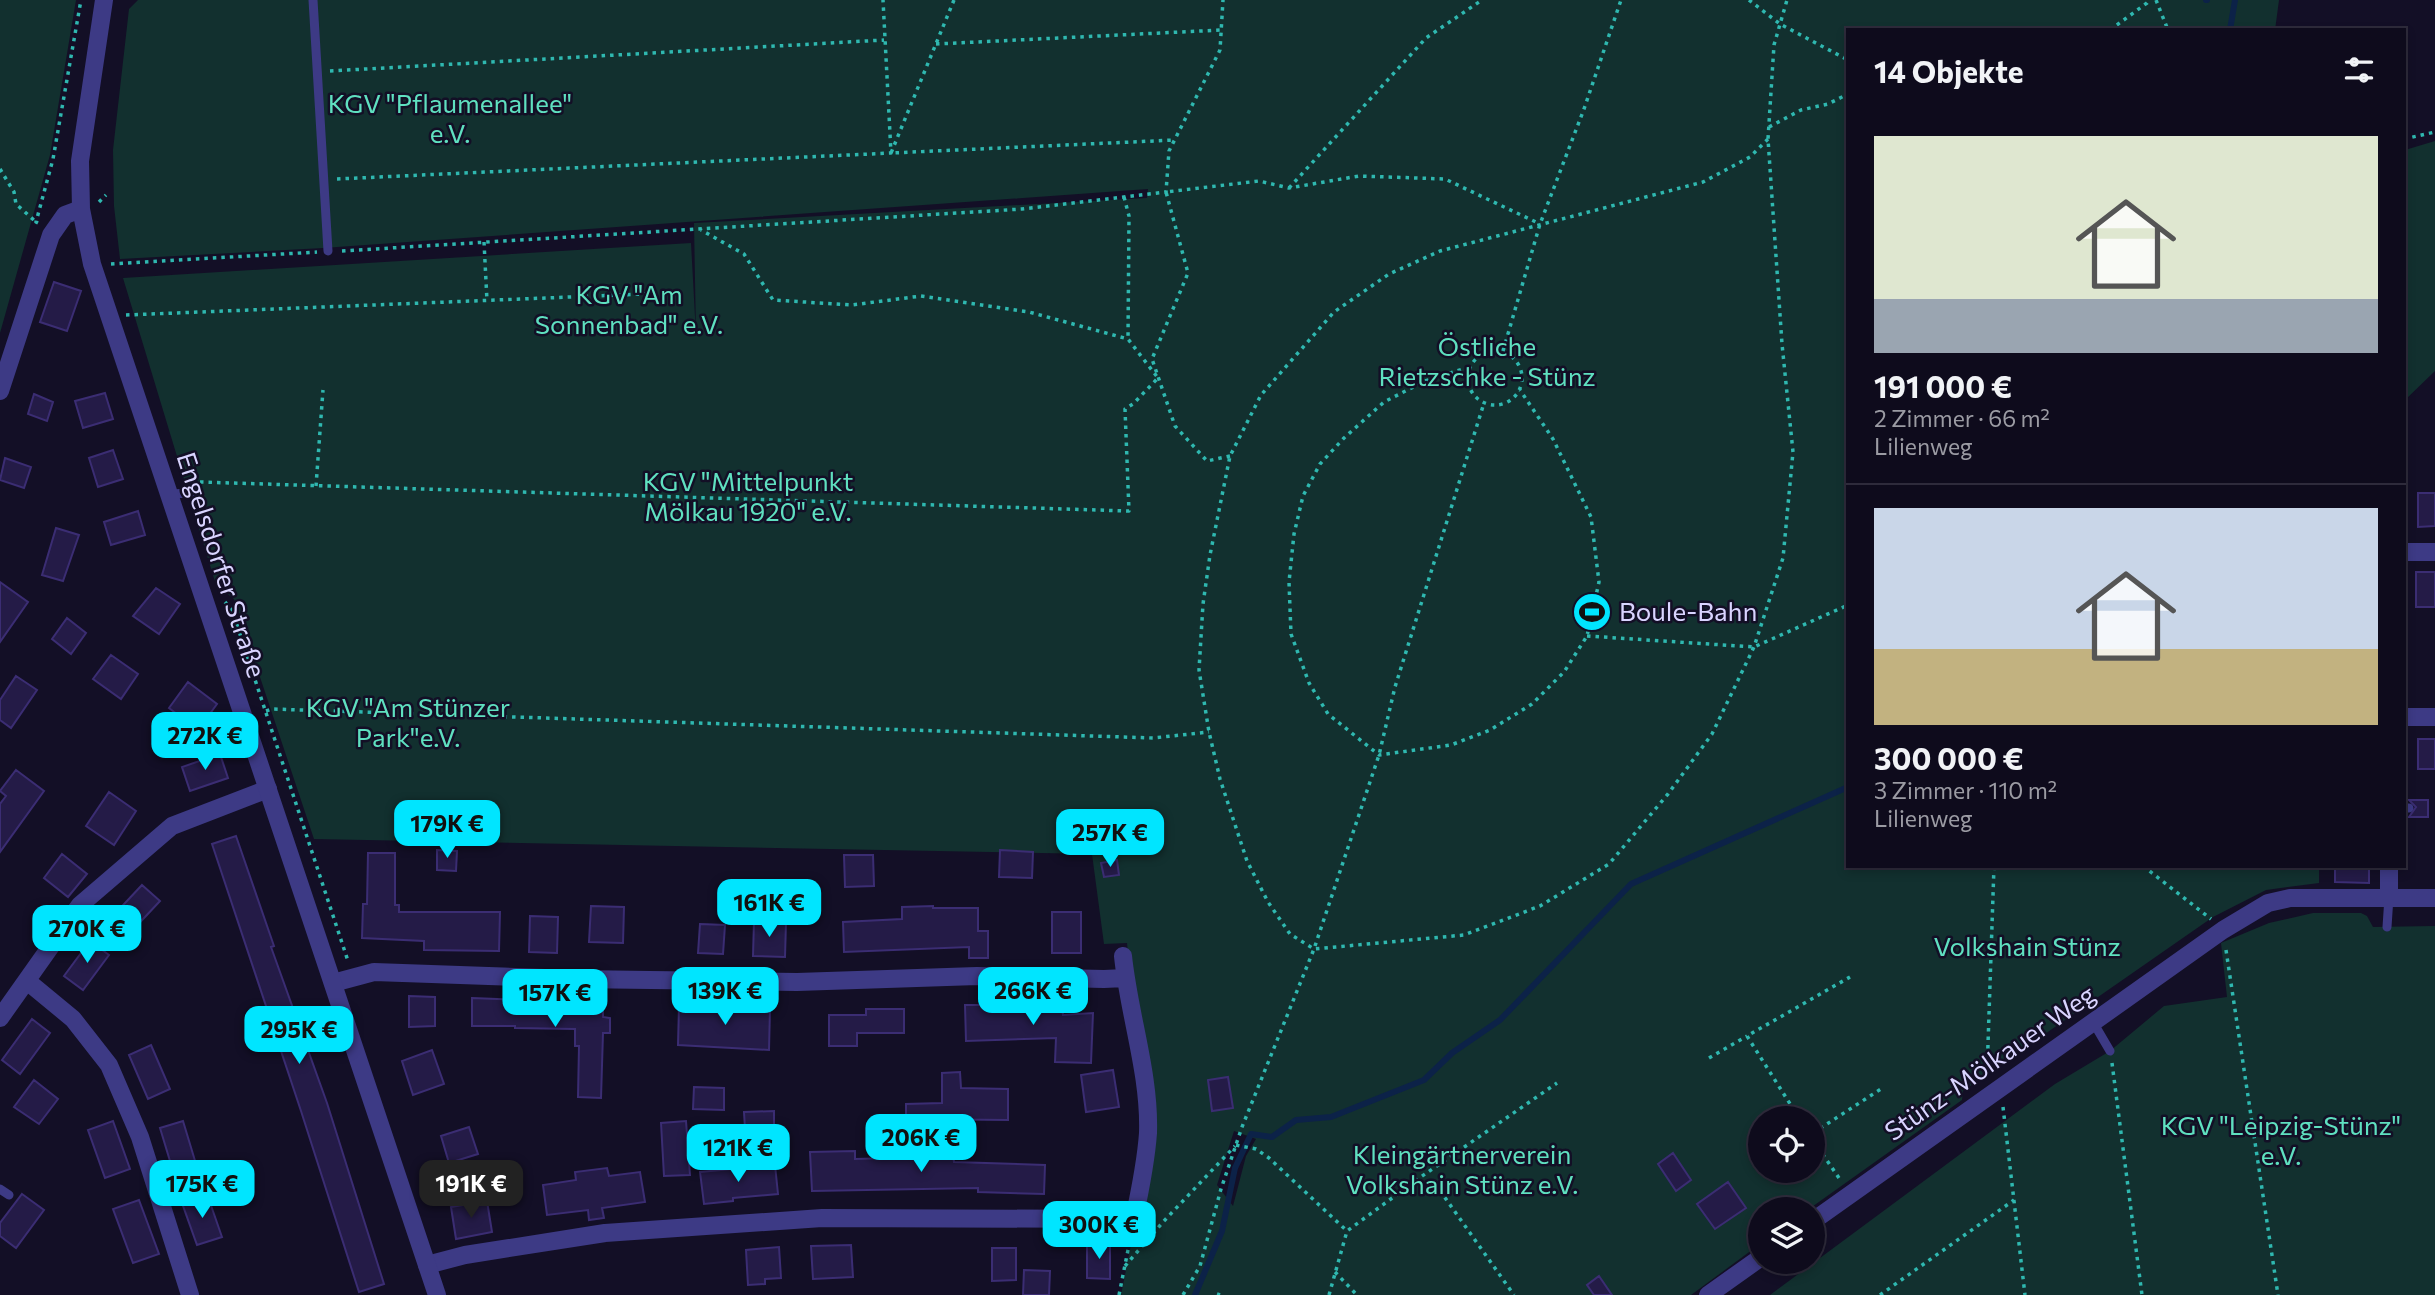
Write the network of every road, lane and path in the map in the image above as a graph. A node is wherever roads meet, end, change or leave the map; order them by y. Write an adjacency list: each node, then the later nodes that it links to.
1 (81, 0): 34 (path)
2 (104, 0): 33 (street, Engelsdorfer Straße)
3 (313, 0): 20 (lane)
4 (883, 0): 17 (path)
5 (954, 0): 18 (path)
6 (1223, 0): 16 (path)
7 (1482, 0): 30 (path)
8 (1620, 0): 35 (path)
9 (1749, 0): 13 (path)
10 (1787, 0): 13 (path)
11 (2149, 0): 15 (path)
12 (2156, 0): 14 (path)
13 (1780, 24): 19 (path); 22 (path)
14 (2167, 27)
15 (2113, 28)
16 (1222, 30): 18 (path); 26 (path)
17 (884, 40): 20 (path); 27 (path)
18 (936, 44): 27 (path)
19 (1846, 59)
20 (318, 72): 29 (lane)
21 (1846, 95): 22 (path)
22 (1769, 127): 24 (path)
23 (2435, 132): 25 (path)
24 (1768, 139): 35 (path); 63 (path)
25 (2406, 139)
26 (1175, 140): 27 (path); 31 (path)
27 (891, 153): 29 (path)
28 (0, 169): 34 (path)
29 (324, 180): 40 (lane)
30 (1289, 188): 31 (path); 35 (path)
31 (1166, 192): 32 (path); 53 (path)
32 (1124, 197): 36 (path); 46 (path)
33 (81, 209): 37 (street); 57 (street, Engelsdorfer Straße)
34 (36, 222): 37 (path)
35 (1540, 224): 47 (path); 53 (path)
36 (699, 229): 38 (path); 46 (path)
37 (51, 235): 51 (street)
38 (484, 242): 39 (path); 44 (path)
39 (372, 249)
40 (328, 251)
41 (300, 253): 42 (path)
42 (116, 265)
43 (669, 293): 44 (path)
44 (487, 300): 45 (path)
45 (124, 315)
46 (1128, 339): 55 (path)
47 (1503, 351): 48 (path); 50 (path)
48 (1469, 368): 52 (path); 68 (path)
49 (323, 390): 55 (path)
50 (1520, 390): 52 (path); 62 (path)
51 (0, 391)
52 (1484, 403): 68 (path)
53 (1230, 456): 67 (path)
54 (192, 482): 55 (path)
55 (316, 486)
56 (191, 493): 57 (lane)
57 (170, 494): 69 (street, Engelsdorfer Straße)
58 (2406, 552): 59 (street)
59 (2435, 552)
60 (222, 600): 64 (path)
61 (1846, 606): 63 (path)
62 (1587, 636): 63 (path); 68 (path)
63 (1754, 647): 77 (path)
64 (266, 711): 67 (path); 79 (path)
65 (2406, 717): 66 (street)
66 (2435, 717)
67 (1209, 732): 77 (path)
68 (1379, 755): 77 (path)
69 (268, 789): 82 (street); 83 (street, Engelsdorfer Straße)
70 (1994, 868): 91 (path)
71 (2146, 868): 76 (path)
72 (2389, 868): 73 (street)
73 (2389, 897): 74 (street, Stünz-Mölkauer Weg); 75 (lane); 76 (street, Stünz-Mölkauer Weg)
74 (2435, 898)
75 (2387, 926)
76 (2223, 930): 85 (street, Stünz-Mölkauer Weg); 119 (path)
77 (1314, 949): 94 (path)
78 (1123, 956): 81 (street)
79 (354, 976): 81 (street); 83 (street)
80 (1850, 977): 86 (path)
81 (1125, 978): 102 (street)
82 (27, 981): 84 (street); 109 (street)
83 (333, 983): 104 (street, Engelsdorfer Straße)
84 (0, 1018)
85 (2093, 1022): 87 (lane); 91 (street, Stünz-Mölkauer Weg)
86 (1747, 1036): 88 (path); 92 (path)
87 (2110, 1051): 118 (path)
88 (1709, 1058)
89 (1557, 1083): 96 (path)
90 (1884, 1087): 93 (path)
91 (1994, 1092): 98 (street, Stünz-Mölkauer Weg); 100 (path)
92 (1791, 1106)
93 (1825, 1125)
94 (1237, 1145): 103 (path); 105 (path); 111 (path)
95 (1825, 1158): 98 (path)
96 (1413, 1182): 103 (path); 114 (path)
97 (0, 1189): 99 (lane)
98 (1850, 1194): 101 (street, Stünz-Mölkauer Weg)
99 (9, 1195)
100 (2014, 1200): 116 (path); 117 (path)
101 (1825, 1212)
102 (1134, 1219): 104 (street); 105 (path)
103 (1346, 1231): 107 (path)
104 (426, 1265): 108 (street, Engelsdorfer Straße)
105 (1125, 1266): 110 (path)
106 (1748, 1267): 115 (street)
107 (1335, 1272): 112 (path); 113 (path)
108 (432, 1294)
109 (190, 1295)
110 (1119, 1295)
111 (1183, 1295)
112 (1329, 1295)
113 (1357, 1295)
114 (1514, 1295)
115 (1708, 1295)
116 (1880, 1295)
117 (2025, 1295)
118 (2142, 1295)
119 (2278, 1295)

